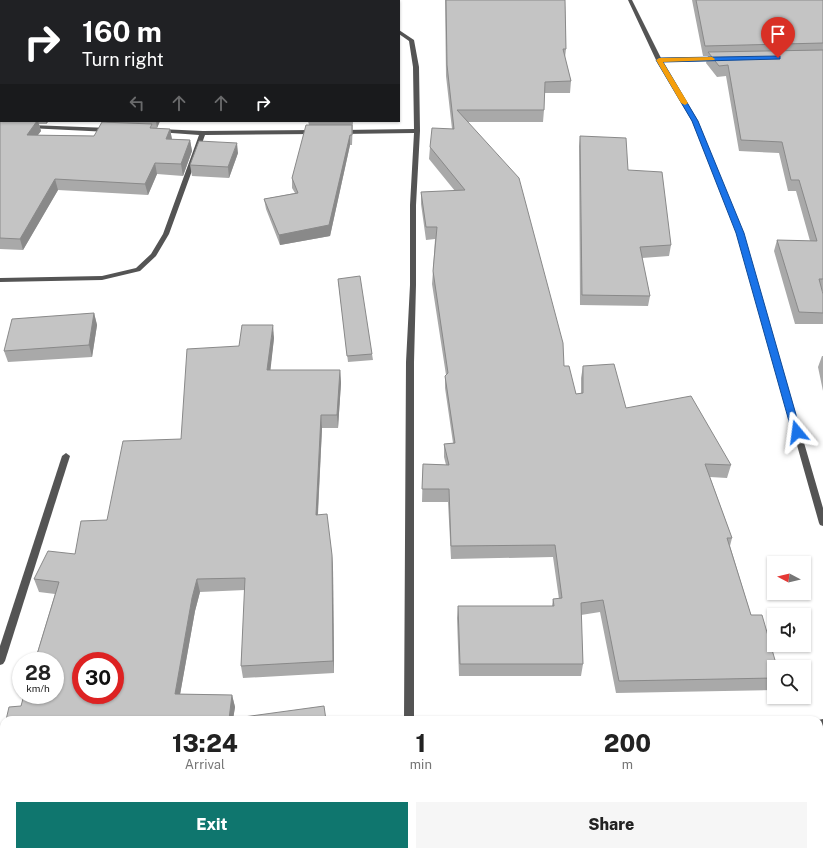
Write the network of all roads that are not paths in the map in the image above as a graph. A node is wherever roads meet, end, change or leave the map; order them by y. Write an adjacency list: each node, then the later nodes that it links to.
1 (630, 0): 4 (street)
2 (400, 33): 8 (street)
3 (721, 59): 4 (street)
4 (659, 60): 14 (street)
5 (23, 127): 6 (street)
6 (117, 130)
7 (156, 131): 11 (street)
8 (417, 131): 10 (street); 16 (street)
9 (322, 132): 11 (street)
10 (338, 132)
11 (203, 133): 12 (street)
12 (0, 280)
13 (66, 456): 15 (street)
14 (823, 523)
15 (0, 660)
16 (409, 716)

